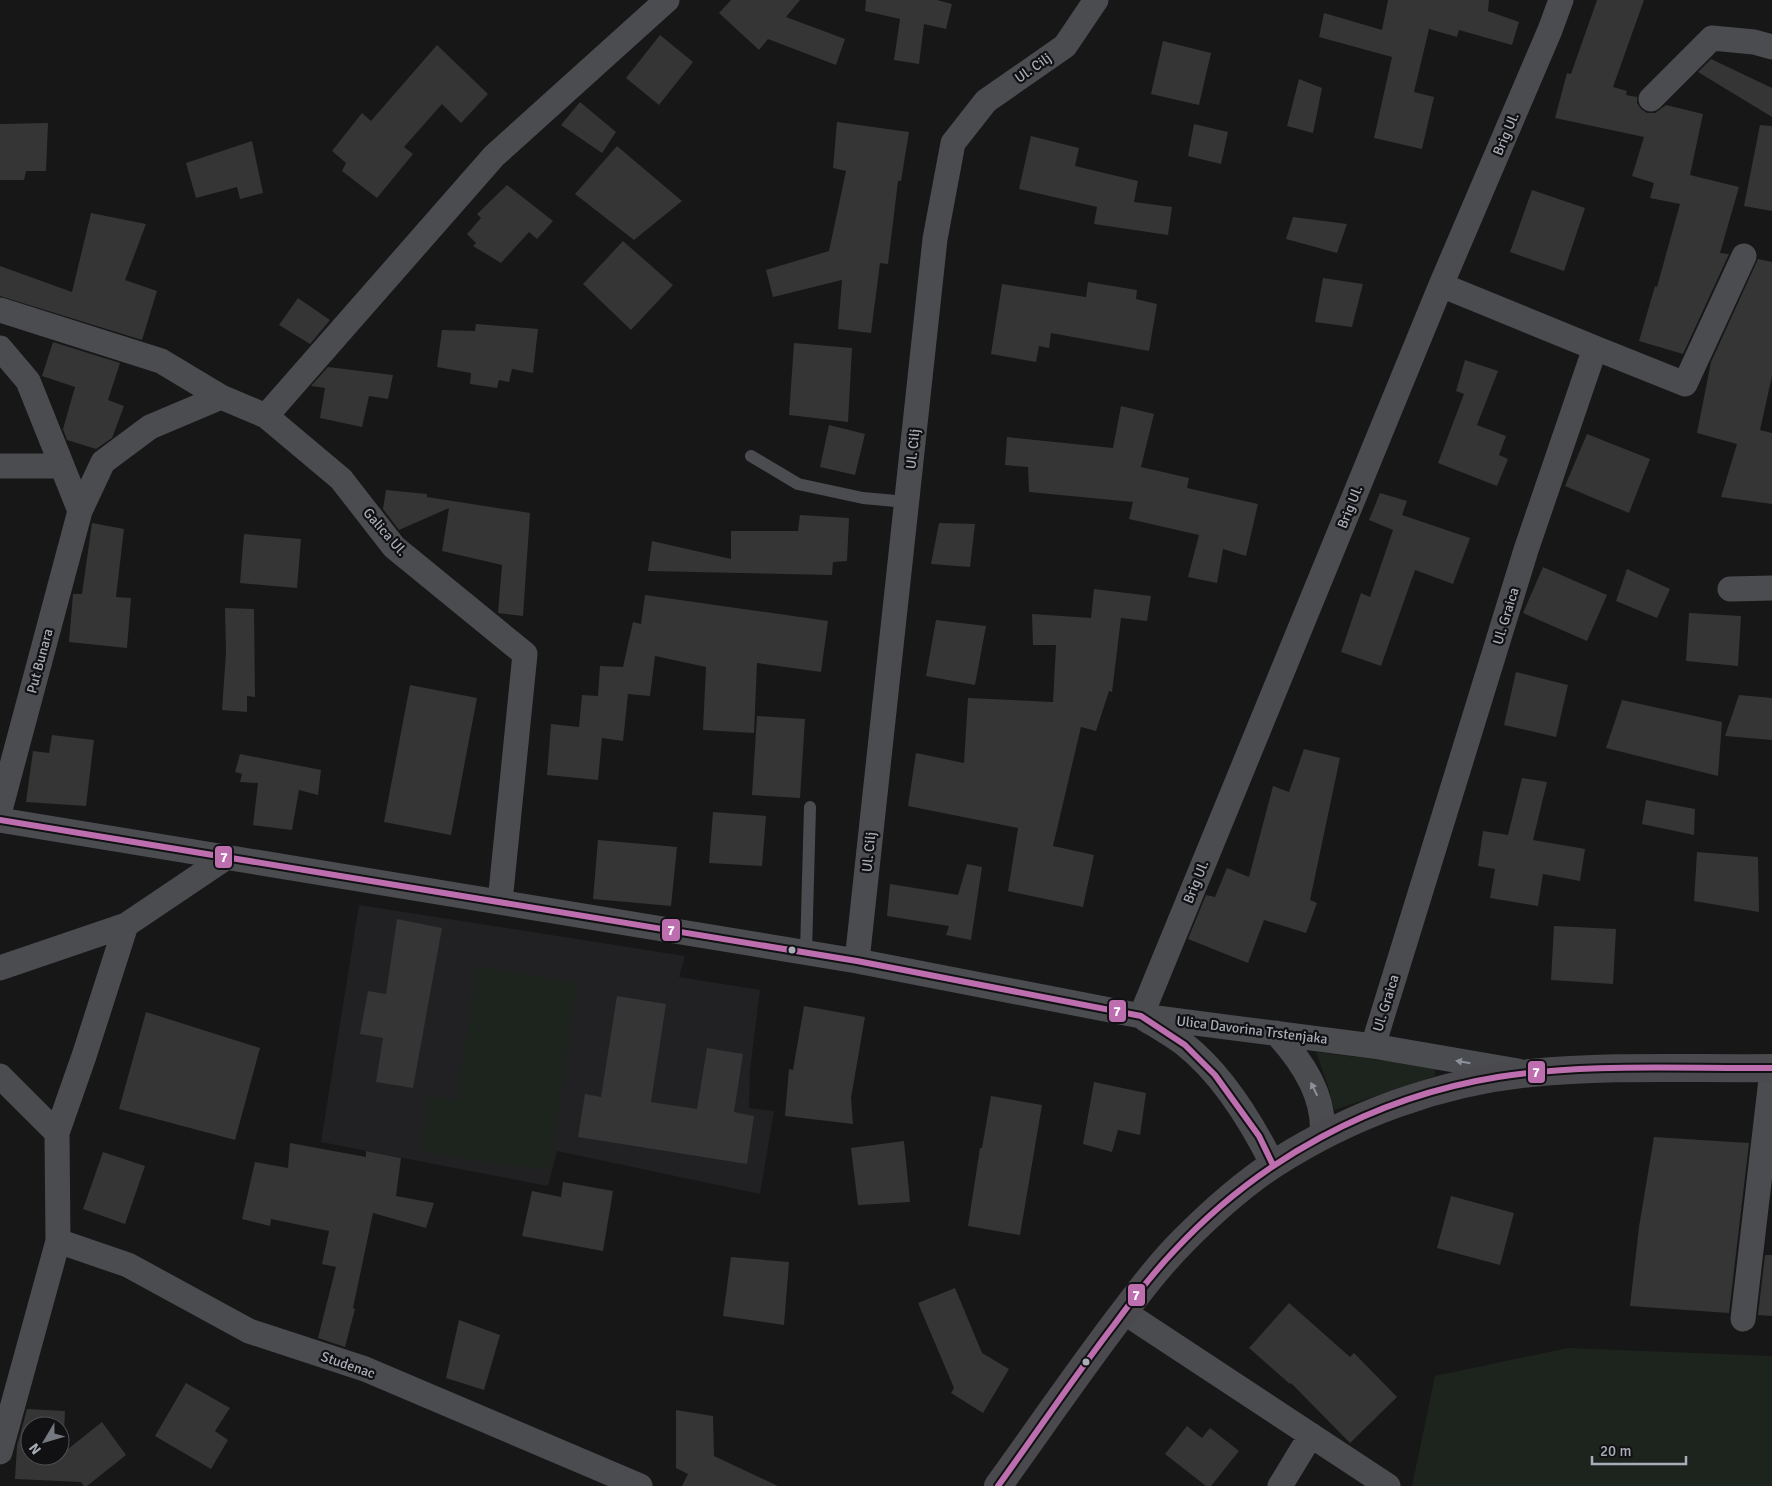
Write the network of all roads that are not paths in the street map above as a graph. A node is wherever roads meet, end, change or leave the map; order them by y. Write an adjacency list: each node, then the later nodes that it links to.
1 (667, 0): 12 (street)
2 (1096, 0): 16 (street, Ul. Cilj)
3 (1561, 0): 7 (street, Brig Ul.)
4 (1772, 47): 5 (street)
5 (1651, 99)
6 (1744, 256): 10 (street)
7 (1441, 285): 10 (street); 29 (street, Brig Ul.)
8 (0, 310): 11 (street, Galica Ul.)
9 (0, 348): 15 (street)
10 (1595, 348): 31 (street, Ul. Graica)
11 (221, 397): 12 (street, Galica Ul.); 17 (street)
12 (266, 416): 24 (street, Galica Ul.)
13 (751, 456): 16 (lane)
14 (0, 466): 15 (street)
15 (62, 466): 17 (street)
16 (907, 502): 27 (street, Ul. Cilj)
17 (80, 511): 21 (street, Put Bunara)
18 (1772, 588): 19 (street)
19 (1730, 590)
20 (810, 807): 26 (lane)
21 (0, 810)
22 (0, 820): 23 (street, Ulica Davorina Trstenjaka)
23 (227, 857): 24 (street, Ulica Davorina Trstenjaka); 25 (street)
24 (500, 902): 26 (street, Ulica Davorina Trstenjaka)
25 (126, 926): 28 (street); 35 (street)
26 (806, 952): 27 (street, Ulica Davorina Trstenjaka)
27 (857, 961): 29 (street, Ulica Davorina Trstenjaka)
28 (0, 968)
29 (1141, 1016): 30 (street, Ulica Davorina Trstenjaka); 37 (street)
30 (1276, 1033): 31 (street, Ulica Davorina Trstenjaka); 36 (street, one-way to 30)
31 (1373, 1046): 33 (street, Ulica Davorina Trstenjaka, one-way to 31)
32 (1772, 1070): 33 (main road); 40 (street)
33 (1528, 1073): 36 (main road)
34 (0, 1076): 35 (street)
35 (57, 1133): 38 (street)
36 (1322, 1136): 37 (main road)
37 (1273, 1165): 39 (main road)
38 (58, 1241): 42 (street); 43 (street, Studenac)
39 (1124, 1312): 41 (street); 44 (main road)
40 (1743, 1319)
41 (1311, 1435): 45 (street); 46 (street)
42 (0, 1452)
43 (640, 1486)
44 (998, 1486)
45 (1280, 1486)
46 (1388, 1486)

